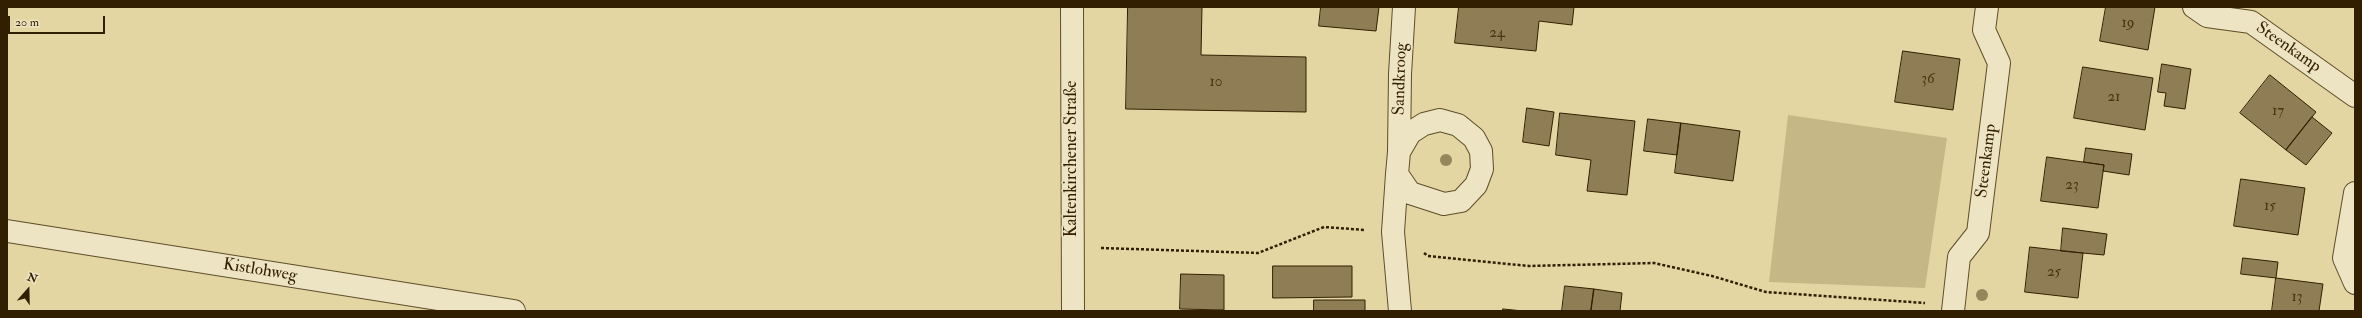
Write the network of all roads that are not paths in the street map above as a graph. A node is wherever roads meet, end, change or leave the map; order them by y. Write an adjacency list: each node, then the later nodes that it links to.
1 (1072, 7): 13 (street, Kaltenkirchener Straße)
2 (1404, 7): 6 (street, Sandkroog)
3 (1987, 7): 11 (street, Steenkamp)
4 (2194, 7): 5 (street, Steenkamp)
5 (2355, 96)
6 (1399, 152): 7 (street, Sandkroog); 7 (street, Sandkroog)
7 (1397, 174): 14 (street, Sandkroog)
8 (2355, 193): 10 (street)
9 (7, 231): 12 (street, Kistlohweg)
10 (2355, 283)
11 (1953, 308)
12 (514, 311)
13 (1072, 311)
14 (1400, 311)

